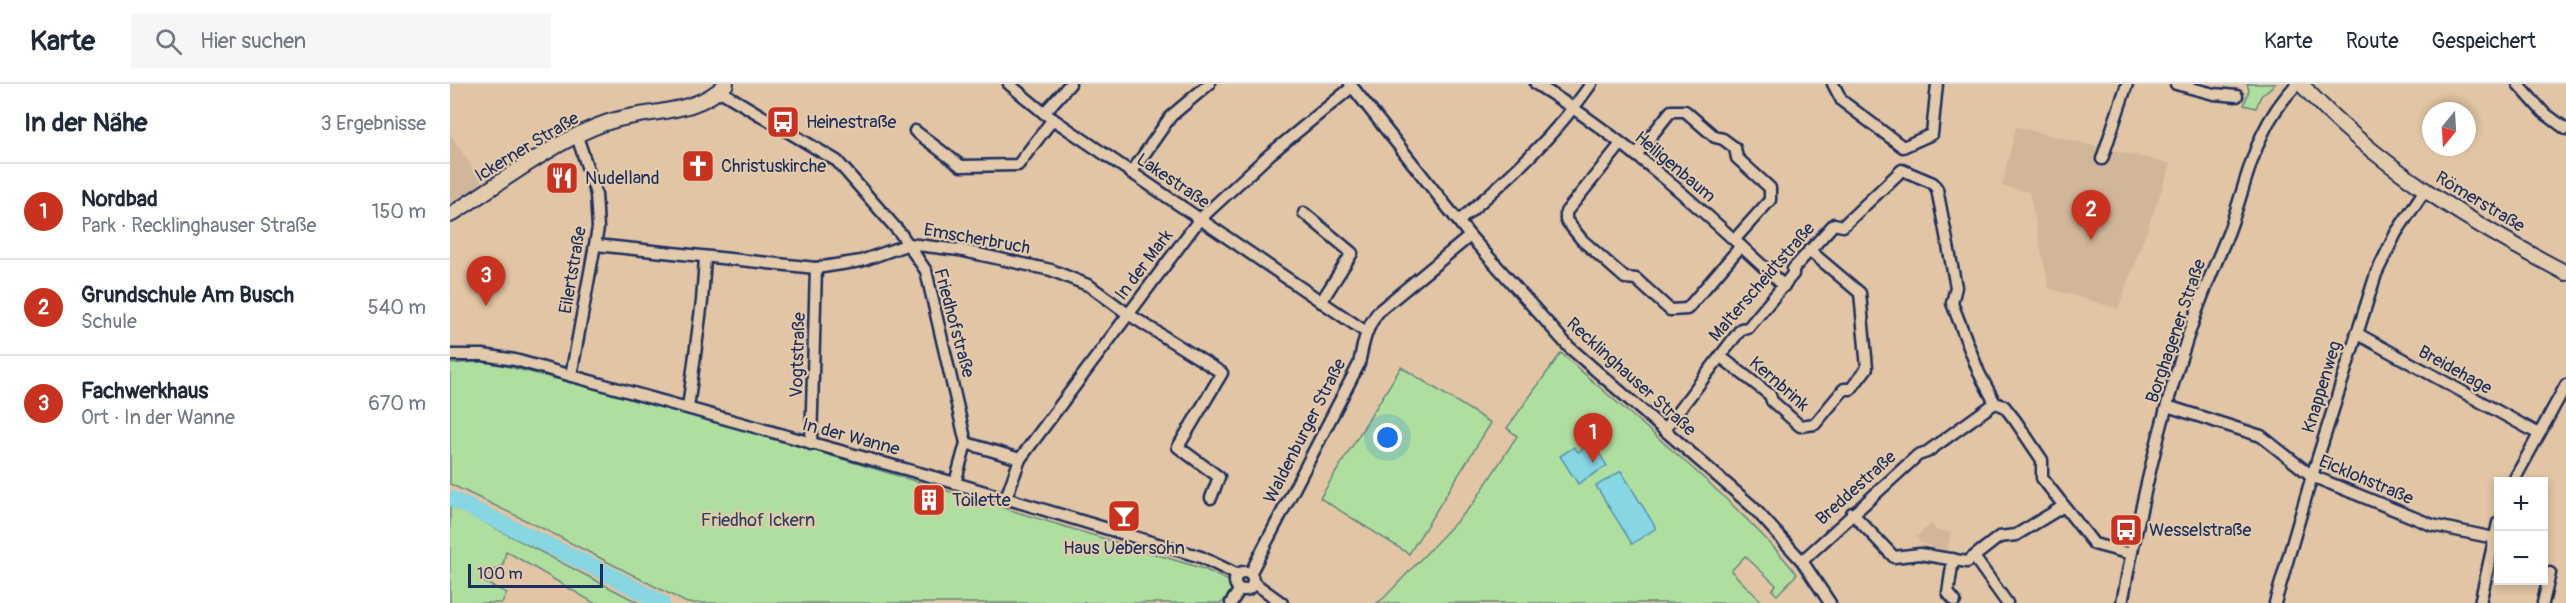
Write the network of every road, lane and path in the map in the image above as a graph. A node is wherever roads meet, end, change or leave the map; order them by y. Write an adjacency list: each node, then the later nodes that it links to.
1 (1009, 84): 16 (street, Lakestraße)
2 (1070, 84): 16 (street)
3 (1209, 84): 23 (street)
4 (1536, 84): 15 (street, Heiligenbaum)
5 (1591, 84): 15 (street)
6 (1833, 84): 7 (street)
7 (1937, 84)
8 (2127, 84): 22 (street)
9 (2176, 84): 14 (street)
10 (2299, 84): 24 (main road, Römerstraße); 47 (street, Borghagener Straße)
11 (2518, 84): 17 (street)
12 (1351, 86): 27 (street, In der Mark); 28 (street, Recklinghauser Straße)
13 (723, 87): 19 (main road, Ickerner Straße); 31 (street, Friedhofstraße)
14 (2236, 96)
15 (1574, 107): 20 (street, Heiligenbaum); 28 (street)
16 (1048, 116): 18 (street); 23 (street, Lakestraße)
17 (2566, 129)
18 (915, 131)
19 (577, 136): 26 (main road, Ickerner Straße); 32 (street, Eilertstraße)
20 (1621, 144): 21 (street, Heiligenbaum); 30 (street)
21 (1636, 155): 30 (street, Heiligenbaum); 30 (street)
22 (2102, 159)
23 (1131, 173): 27 (street, Lakestraße)
24 (2425, 190): 36 (main road, Römerstraße); 41 (street, Knappenweg)
25 (1304, 213): 38 (street)
26 (450, 215)
27 (1199, 220): 38 (street, Lakestraße); 39 (street, In der Mark)
28 (1459, 221): 29 (street, Recklinghauser Straße)
29 (1470, 236): 40 (street, Waldenburger Straße); 49 (street, Recklinghauser Straße)
30 (1738, 242): 37 (street, Heiligenbaum)
31 (909, 244): 35 (street, Emscherbruch); 39 (street, Emscherbruch); 51 (street, Friedhofstraße)
32 (596, 245): 34 (street, Emscherbruch); 44 (street, Eilertstraße)
33 (1809, 250): 37 (street, Malterscheidtstraße); 43 (street, Kernbrink); 46 (street, Malterscheidtstraße)
34 (705, 258): 35 (street, Emscherbruch); 48 (street)
35 (816, 268): 52 (street, Vogtstraße)
36 (2566, 273)
37 (1784, 286): 43 (street, Malterscheidtstraße)
38 (1321, 302): 40 (street, Lakestraße)
39 (1128, 314): 53 (street, In der Mark); 58 (street, Emscherbruch)
40 (1366, 332): 68 (street, Waldenburger Straße)
41 (2356, 333): 50 (street, Breidehage); 54 (street, Knappenweg)
42 (450, 355): 44 (street, In der Wanne)
43 (1720, 357): 49 (street, Malterscheidtstraße)
44 (571, 376): 48 (street, In der Wanne)
45 (2565, 387): 50 (street)
46 (1995, 404): 59 (street); 60 (street, Breddestraße)
47 (2168, 406): 54 (street, Eicklohstraße); 62 (street, Borghagener Straße)
48 (688, 408): 52 (street, In der Wanne)
49 (1664, 430): 65 (street, Recklinghauser Straße)
50 (2539, 434): 55 (street)
51 (966, 443): 53 (street); 56 (street, Friedhofstraße)
52 (811, 444): 56 (street, In der Wanne)
53 (1020, 459): 57 (street, In der Mark)
54 (2312, 476): 61 (street, Eicklohstraße); 76 (street, Knappenweg)
55 (2516, 477)
56 (955, 483): 57 (street, In der Wanne)
57 (1006, 498): 67 (street, In der Wanne)
58 (1211, 498)
59 (2064, 506): 62 (street); 63 (street)
60 (1852, 513): 64 (street); 65 (street, Breddestraße)
61 (2494, 538): 77 (street)
62 (2131, 554): 75 (street, Borghagener Straße)
63 (1974, 557): 64 (street); 74 (street)
64 (1953, 560): 70 (street)
65 (1802, 561): 73 (street, Recklinghauser Straße)
66 (2550, 573): 78 (street)
67 (1238, 574): 68 (street); 69 (street)
68 (1252, 578): 69 (street); 72 (street)
69 (1240, 589): 71 (street)
70 (1955, 601)
71 (1231, 603)
72 (1282, 603)
73 (1830, 603)
74 (2007, 603)
75 (2122, 603)
76 (2275, 603)
77 (2480, 603)
78 (2543, 603)

